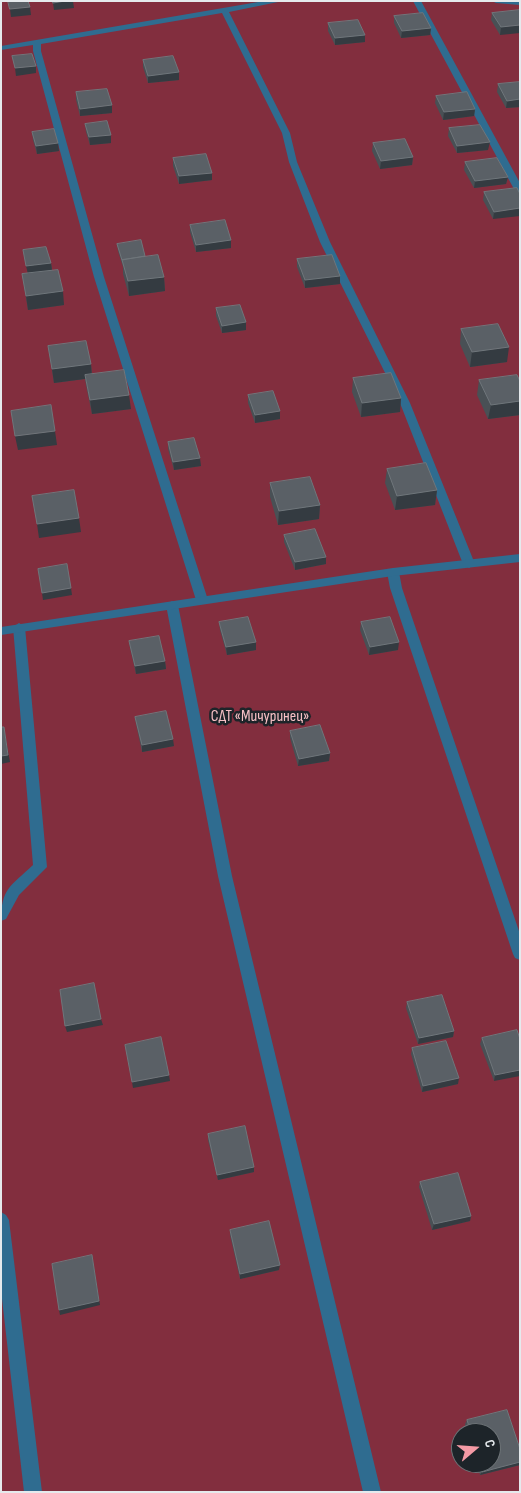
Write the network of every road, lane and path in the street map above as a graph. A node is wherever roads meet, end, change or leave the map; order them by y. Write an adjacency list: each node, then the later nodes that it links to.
1 (279, 1): 5 (street)
2 (417, 1): 8 (street)
3 (496, 1): 4 (street)
4 (520, 2)
5 (225, 11): 6 (street); 10 (street)
6 (36, 42): 7 (street); 12 (street)
7 (1, 48)
8 (520, 191)
9 (520, 558): 10 (street)
10 (469, 564): 11 (street)
11 (393, 572): 12 (street); 17 (street)
12 (202, 600): 13 (street)
13 (172, 605): 14 (street); 20 (street)
14 (19, 627): 15 (street); 16 (street)
15 (1, 631)
16 (1, 915)
17 (520, 954)
18 (1, 1220): 19 (street)
19 (33, 1492)
20 (372, 1492)

